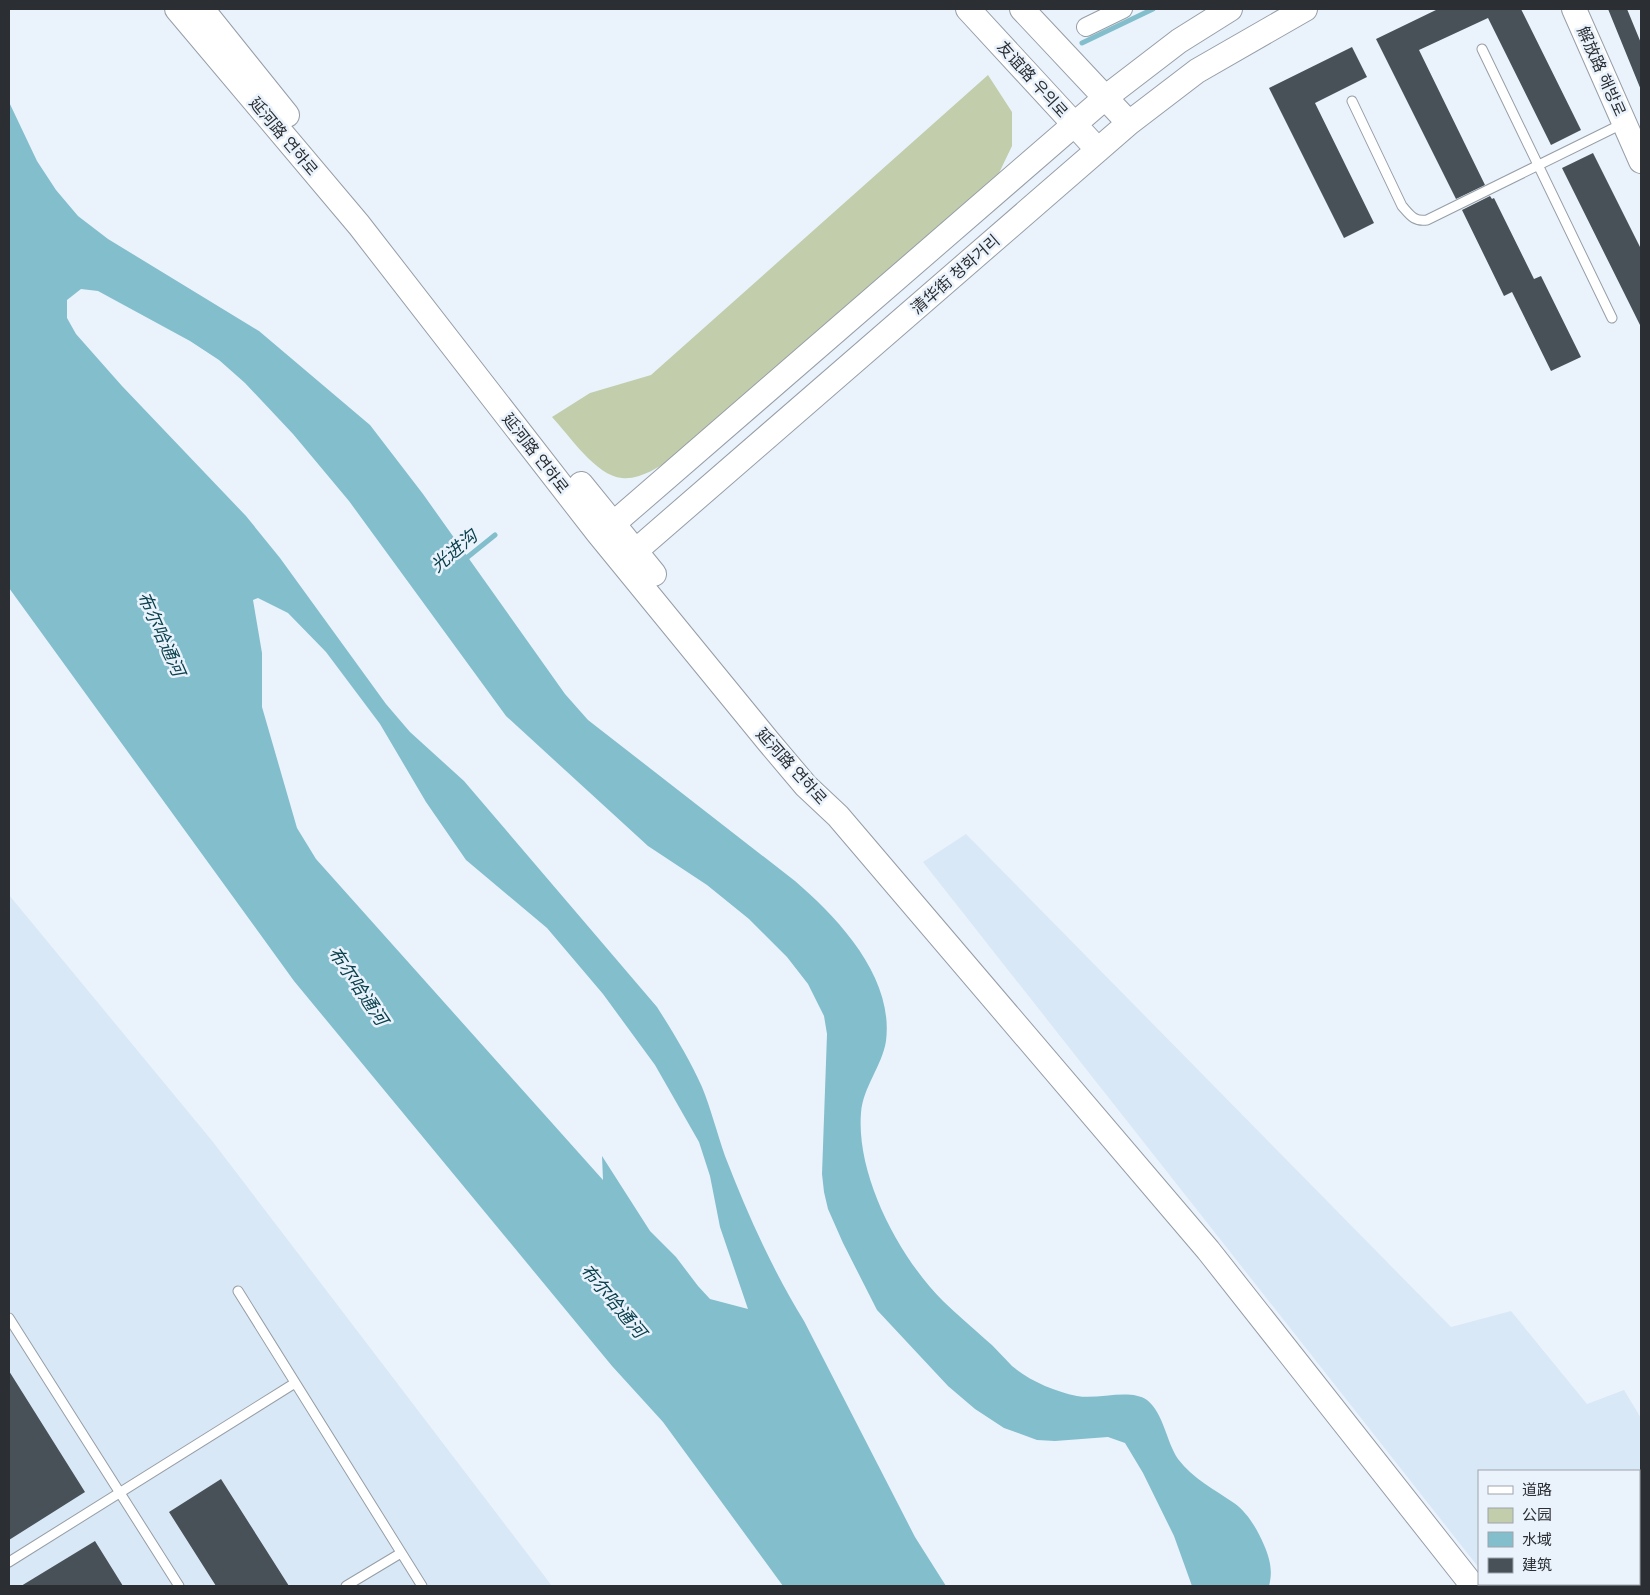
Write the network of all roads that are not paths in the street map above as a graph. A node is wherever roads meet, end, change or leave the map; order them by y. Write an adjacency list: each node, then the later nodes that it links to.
1 (177, 9): 20 (main road, 延河路 연하로)
2 (202, 9): 20 (main road, 延河路 연하로)
3 (968, 9): 14 (main road, 友谊路 우의로)
4 (1022, 9): 11 (main road)
5 (1123, 9): 9 (street)
6 (1230, 9): 11 (main road)
7 (1305, 9): 13 (main road, 清华街 청화거리)
8 (1578, 12): 15 (main road, 解放路 해방로)
9 (1086, 27)
10 (1482, 49): 18 (lane)
11 (1106, 98): 13 (main road); 14 (main road)
12 (1352, 101): 18 (lane)
13 (1129, 122): 16 (main road, 清华街 청화거리)
14 (1074, 125): 16 (main road, 友谊路 우의로); 20 (main road)
15 (1629, 127): 17 (main road, 解放路 해방로); 18 (lane)
16 (1098, 150): 21 (main road, 清华街 청화거리)
17 (1641, 161)
18 (1538, 165): 19 (lane)
19 (1612, 318)
20 (606, 528): 21 (main road, 延河路 연하로)
21 (629, 556): 31 (main road, 延河路 연하로)
22 (238, 1291): 24 (lane)
23 (9, 1318): 25 (lane)
24 (295, 1384): 25 (lane); 26 (lane)
25 (120, 1493): 27 (lane); 28 (lane)
26 (401, 1552): 29 (lane); 30 (lane)
27 (9, 1562)
28 (179, 1586)
29 (346, 1586)
30 (422, 1586)
31 (1472, 1586)

